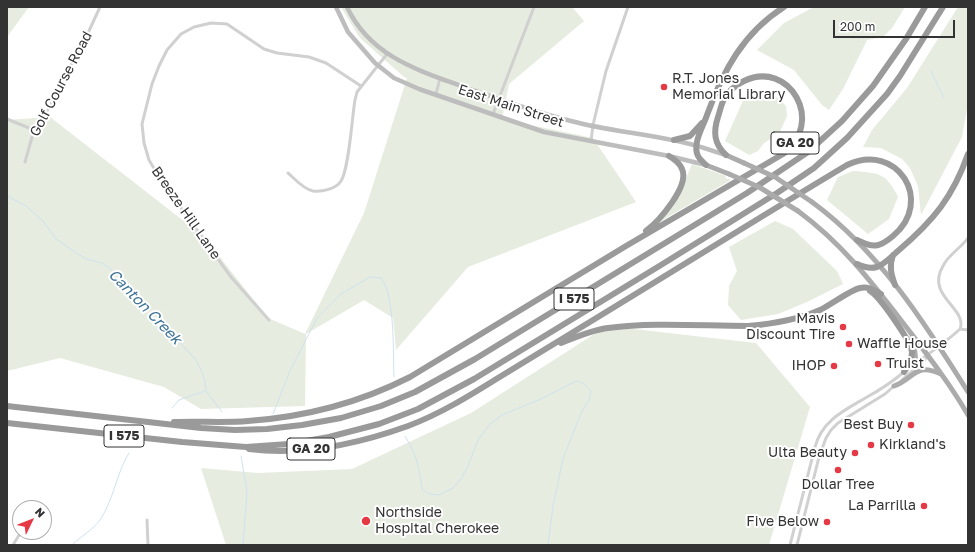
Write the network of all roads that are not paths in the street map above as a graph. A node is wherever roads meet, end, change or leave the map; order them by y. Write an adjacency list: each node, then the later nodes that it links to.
1 (100, 7): 19 (street, Golf Course Road)
2 (336, 7): 10 (main road, East Main Street)
3 (348, 7): 9 (main road, East Main Street)
4 (534, 7): 14 (street)
5 (628, 7): 18 (street)
6 (784, 7): 16 (highway)
7 (925, 7): 52 (highway, I 575)
8 (943, 7): 54 (highway, I 575)
9 (386, 54): 10 (street); 11 (main road, East Main Street)
10 (377, 65): 12 (street); 13 (main road, East Main Street)
11 (440, 78): 13 (street); 14 (main road, East Main Street)
12 (361, 86): 28 (street); 38 (street, Breeze Hill Lane)
13 (436, 94): 15 (main road, East Main Street)
14 (499, 99): 15 (street); 18 (main road, East Main Street)
15 (493, 114): 21 (main road, East Main Street)
16 (706, 117): 20 (highway); 22 (highway)
17 (7, 119): 19 (street)
18 (593, 126): 20 (main road, East Main Street); 21 (street)
19 (34, 130): 26 (street, Golf Course Road)
20 (674, 140): 22 (main road, East Main Street)
21 (591, 141): 25 (main road, East Main Street)
22 (696, 145): 24 (main road, East Main Street); 27 (highway)
23 (968, 154): 32 (highway)
24 (726, 155): 30 (main road, East Main Street / GA 20, bridge); 31 (highway, GA 20)
25 (669, 156): 27 (main road, East Main Street); 31 (highway)
26 (25, 162)
27 (706, 165): 33 (main road, East Main Street, bridge)
28 (288, 173)
29 (968, 238): 39 (street)
30 (857, 240): 34 (main road, GA 20); 43 (highway)
31 (626, 246): 52 (highway, GA 20)
32 (894, 254): 34 (highway); 35 (highway)
33 (856, 264): 34 (highway); 36 (main road, East Main Street)
34 (880, 266): 35 (main road, GA 20)
35 (895, 285): 42 (main road, GA 20)
36 (881, 294): 37 (highway, GA 20); 41 (main road, East Main Street)
37 (837, 301): 43 (highway, GA 20); 46 (highway)
38 (269, 320)
39 (960, 329): 40 (street); 42 (street)
40 (968, 330)
41 (912, 335): 44 (main road, East Main Street); 45 (main road)
42 (939, 346): 44 (street); 49 (main road, GA 20)
43 (538, 354): 54 (highway, GA 20)
44 (928, 355): 45 (street); 47 (main road, East Main Street); 48 (street)
45 (915, 364): 46 (street)
46 (904, 372): 57 (street)
47 (942, 375): 48 (main road); 51 (main road, East Main Street)
48 (894, 386): 58 (street)
49 (968, 392)
50 (7, 406): 52 (highway, I 575)
51 (968, 415)
52 (141, 422)
53 (7, 423): 54 (highway, I 575)
54 (211, 445)
55 (147, 520): 56 (street)
56 (148, 545)
57 (790, 545)
58 (797, 545)

